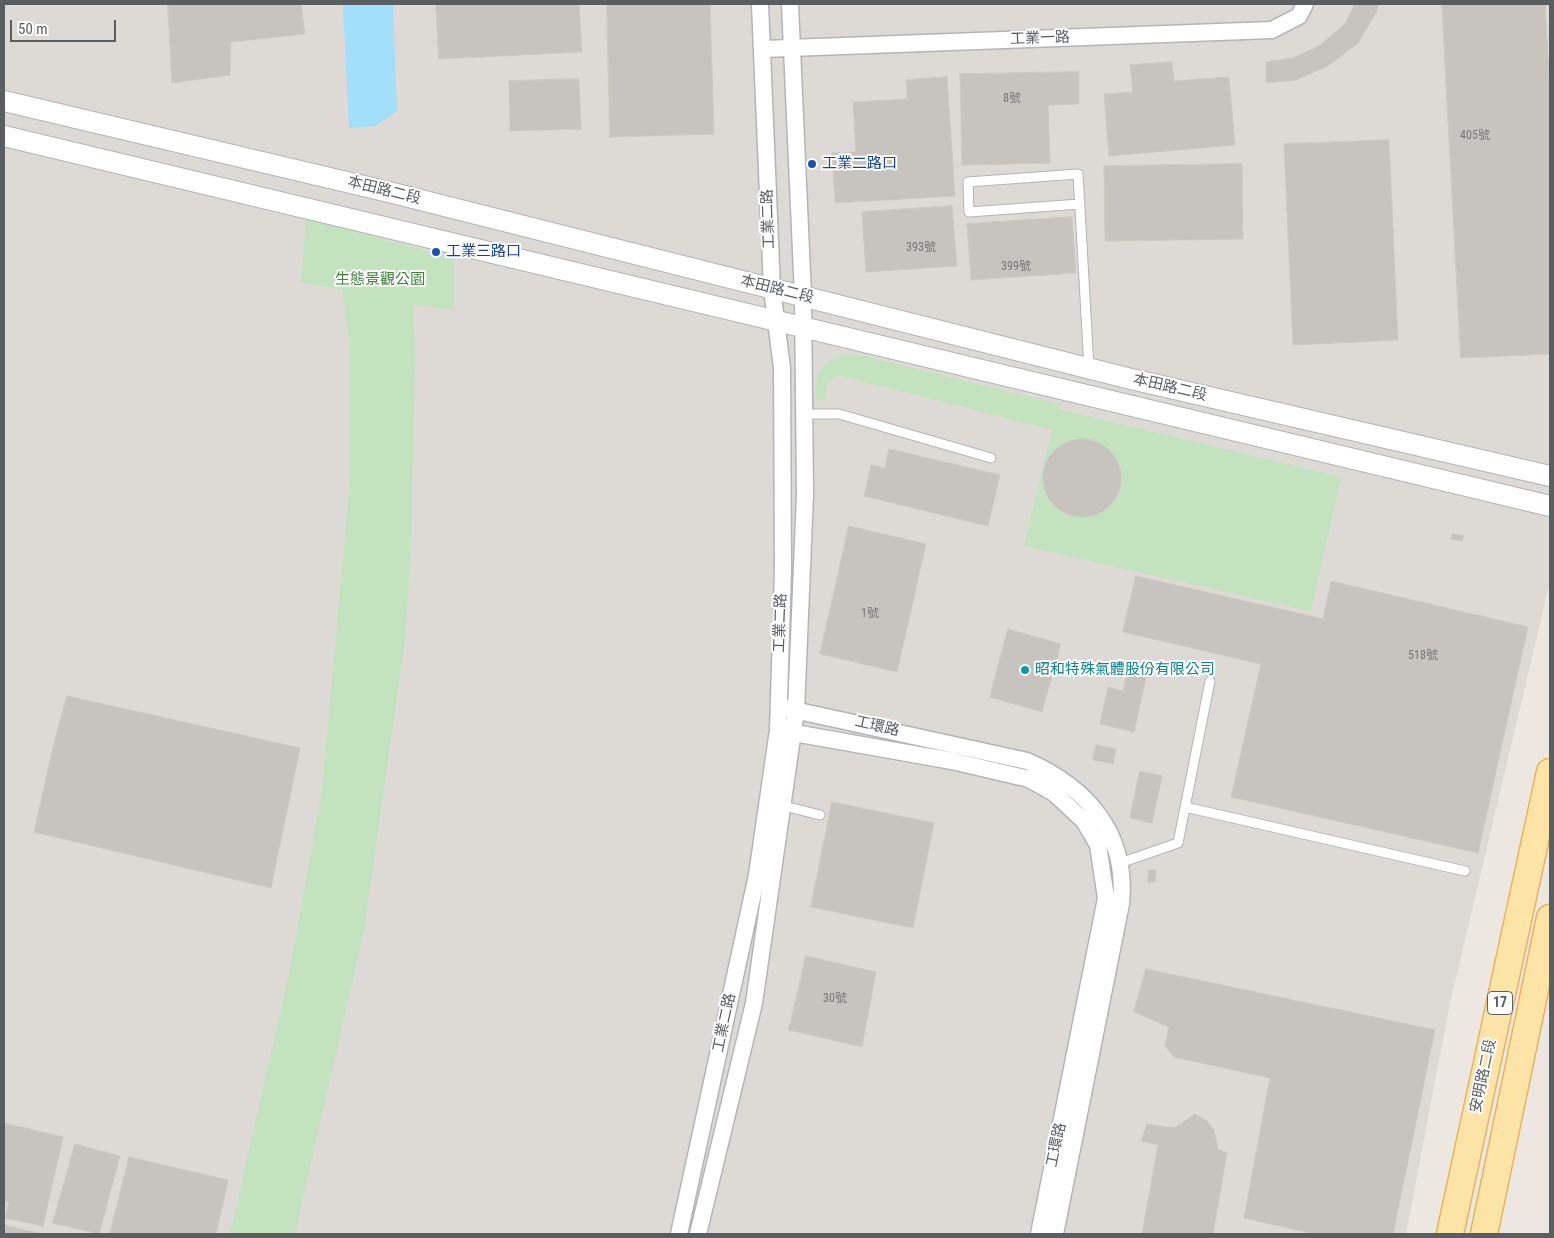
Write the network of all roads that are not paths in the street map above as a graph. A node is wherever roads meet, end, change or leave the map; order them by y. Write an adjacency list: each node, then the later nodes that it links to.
1 (760, 4): 5 (street, 工業二路)
2 (790, 4): 4 (street, 工業二路)
3 (1305, 4): 4 (street, 工業一路)
4 (793, 47): 5 (street, 工業一路); 10 (street, 工業二路)
5 (763, 49): 9 (street, 工業二路)
6 (4, 101): 9 (street, 本田路二段)
7 (4, 136): 11 (street, 本田路二段)
8 (1080, 204): 8 (lane); 13 (lane)
9 (772, 289): 10 (street, 本田路二段); 11 (street, 工業二路)
10 (802, 296): 12 (street, 工業二路); 13 (street, 本田路二段)
11 (776, 322): 12 (street, 本田路二段); 18 (street, 工業二路)
12 (803, 328): 14 (street, 工業二路); 17 (street, 本田路二段)
13 (1089, 369): 16 (street, 本田路二段)
14 (804, 414): 15 (lane); 19 (street, 工業二路)
15 (991, 458)
16 (1550, 476)
17 (1550, 506)
18 (783, 564): 19 (street); 21 (street, 工業二路)
19 (802, 566): 22 (street, 工業二路)
20 (1210, 681): 27 (lane)
21 (779, 706): 22 (street, 工環路); 23 (street, 工業二路)
22 (796, 710): 23 (street, 工業二路); 24 (street, 工環路)
23 (786, 731): 24 (street, 工環路); 26 (street, 工業二路)
24 (972, 757): 29 (street, 工環路); 30 (street, 工環路)
25 (1550, 772): 43 (main road, 安明路二段 / 17)
26 (775, 804): 28 (lane); 33 (street, 工業二路); 34 (street, 工業二路)
27 (1185, 807): 29 (lane); 31 (lane)
28 (820, 814)
29 (1120, 863): 30 (street); 35 (street, 工環路)
30 (1103, 866): 35 (street, 工環路)
31 (1465, 871)
32 (1550, 918): 44 (main road, 17)
33 (721, 1042): 34 (street); 36 (street, 工業二路)
34 (743, 1048): 37 (street, 工業二路)
35 (1084, 1050): 38 (street, 工環路)
36 (696, 1157): 37 (street); 39 (street, 工業二路)
37 (715, 1162): 40 (street, 工業二路)
38 (1058, 1180): 41 (street, 工環路); 42 (street, 工環路)
39 (679, 1234)
40 (698, 1234)
41 (1039, 1234)
42 (1056, 1234)
43 (1450, 1234)
44 (1484, 1234)

